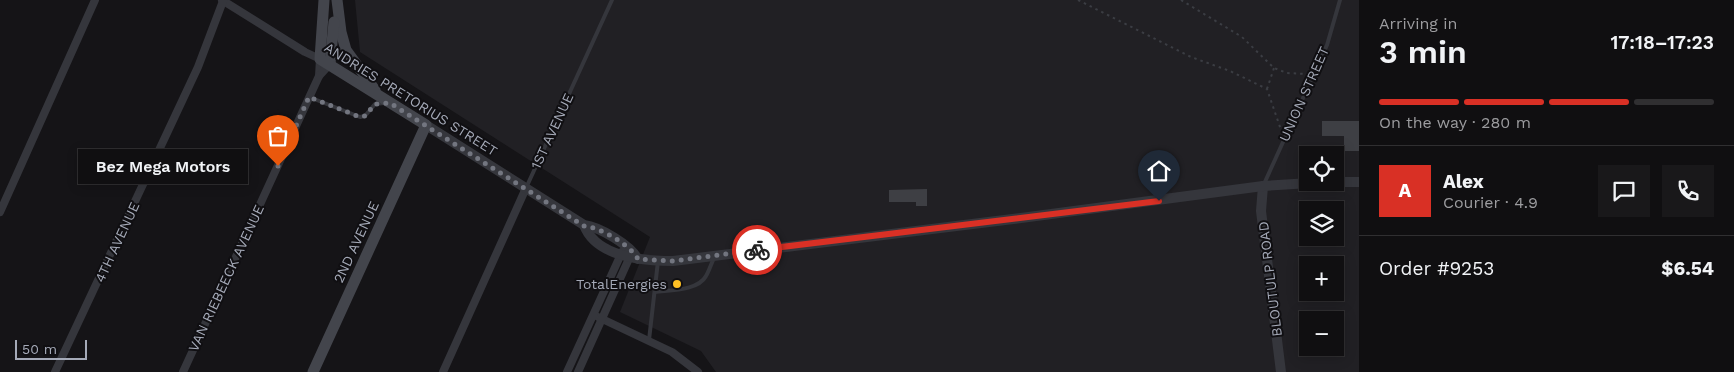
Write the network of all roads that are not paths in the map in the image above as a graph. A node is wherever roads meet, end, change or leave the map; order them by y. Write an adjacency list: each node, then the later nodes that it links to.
1 (95, 0): 17 (street)
2 (223, 0): 7 (street, ANDRIES PRETORIUS STREET); 25 (street, 4TH AVENUE)
3 (324, 0): 7 (main road)
4 (336, 0): 7 (main road); 8 (main road)
5 (612, 0): 16 (lane, 1ST AVENUE)
6 (1340, 0): 15 (lane, UNION STREET)
7 (325, 61): 8 (main road, ANDRIES PRETORIUS STREET); 9 (street, VAN RIEBEECK AVENUE)
8 (378, 95): 10 (main road, ANDRIES PRETORIUS STREET)
9 (309, 97): 10 (lane); 26 (street, VAN RIEBEECK AVENUE)
10 (390, 103): 11 (main road, ANDRIES PRETORIUS STREET)
11 (426, 125): 16 (street, ANDRIES PRETORIUS STREET); 27 (main road, 2ND AVENUE)
12 (1344, 182): 13 (street)
13 (1359, 182)
14 (1299, 184): 15 (street)
15 (1263, 186): 19 (street); 32 (street, BLOUTULP ROAD)
16 (526, 188): 18 (street, ANDRIES PRETORIUS STREET); 28 (street, 1ST AVENUE)
17 (0, 212)
18 (629, 253): 20 (street); 22 (street); 23 (street)
19 (714, 256): 20 (street); 21 (lane)
20 (658, 261): 21 (lane)
21 (655, 292): 24 (lane)
22 (593, 314): 23 (street); 29 (street)
23 (602, 319): 24 (street); 30 (street)
24 (649, 340): 31 (street)
25 (55, 372)
26 (183, 372)
27 (313, 372)
28 (443, 372)
29 (567, 372)
30 (578, 372)
31 (698, 372)
32 (1281, 372)

